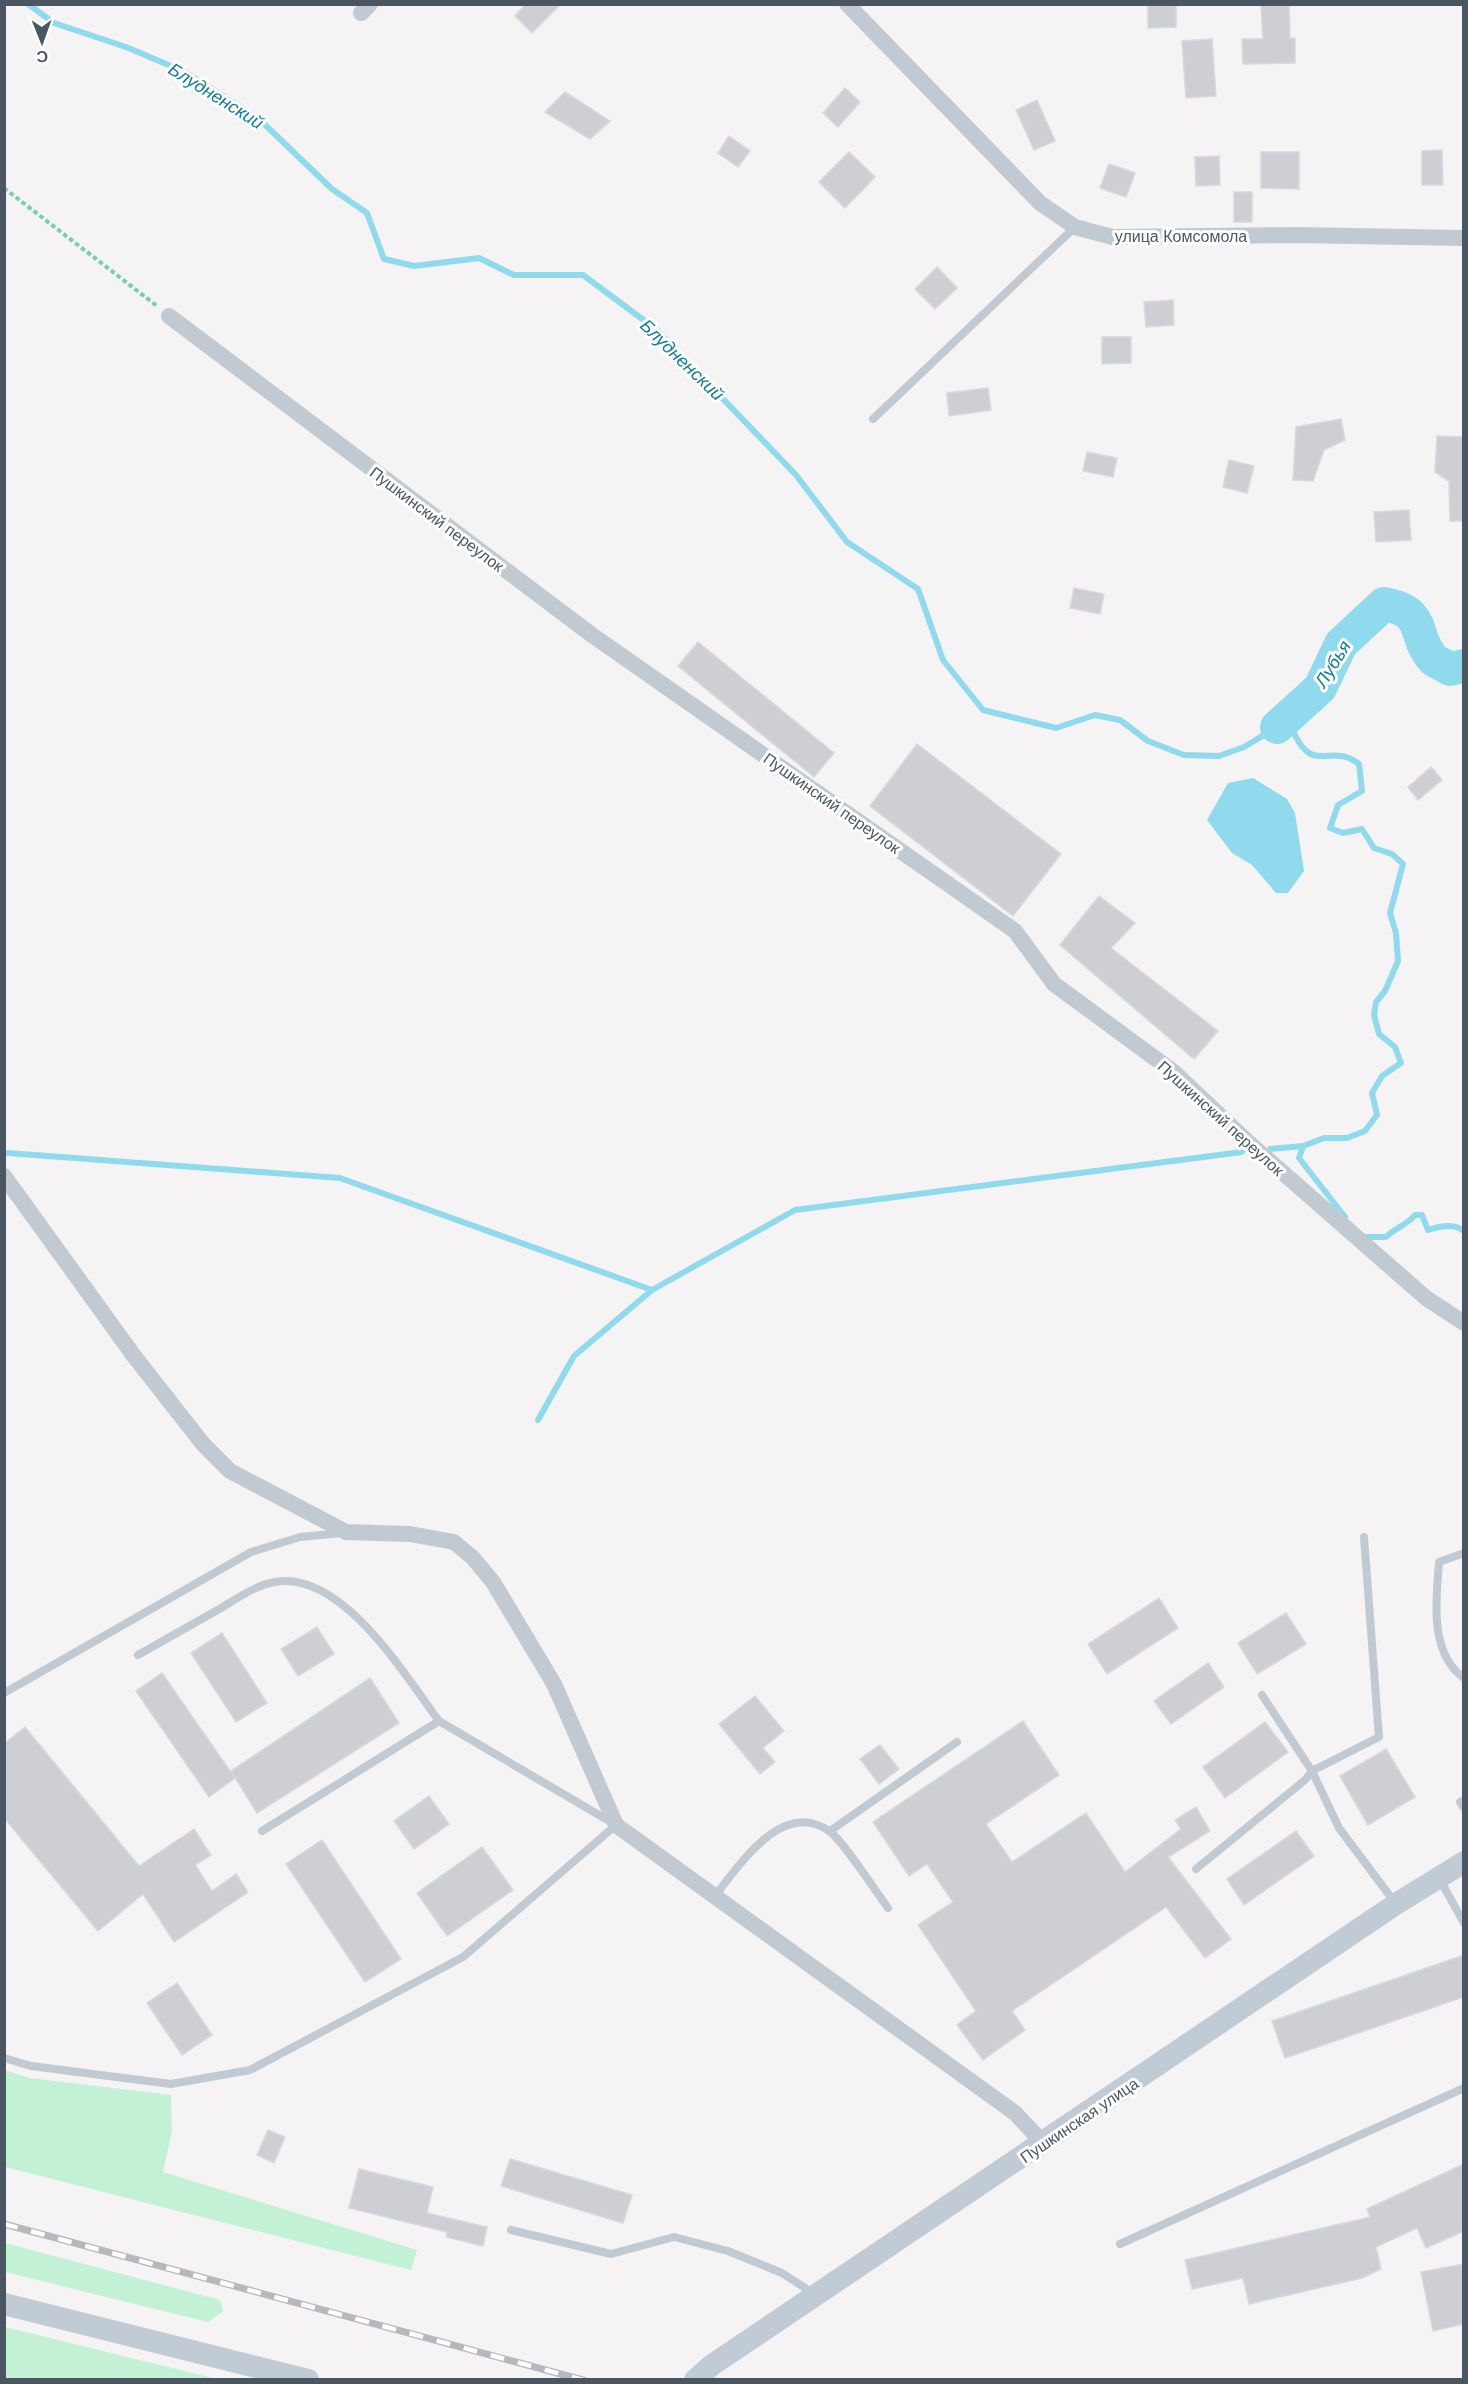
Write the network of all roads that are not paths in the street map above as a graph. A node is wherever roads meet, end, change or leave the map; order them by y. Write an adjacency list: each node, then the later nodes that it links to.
1 (847, 4): 2 (street, улица Комсомола)
2 (1075, 228): 3 (street, улица Комсомола); 5 (lane)
3 (1464, 238)
4 (169, 316): 7 (street, Пушкинский переулок)
5 (873, 419)
6 (4, 1176): 8 (street)
7 (1464, 1323)
8 (346, 1532): 13 (lane); 20 (street)
9 (1364, 1537): 17 (lane)
10 (1464, 1553): 12 (lane)
11 (138, 1655): 15 (lane)
12 (1464, 1678)
13 (4, 1693)
14 (1262, 1695): 17 (lane)
15 (439, 1721): 20 (lane); 22 (lane)
16 (957, 1742): 21 (lane)
17 (1312, 1771): 24 (lane); 27 (lane)
18 (1464, 1800): 19 (lane)
19 (1464, 1808)
20 (616, 1825): 26 (street); 30 (lane)
21 (830, 1831): 26 (lane); 28 (lane)
22 (262, 1832)
23 (1464, 1862): 25 (street, Пушкинская улица)
24 (1196, 1869)
25 (1438, 1878): 27 (street, Пушкинская улица); 29 (lane)
26 (714, 1897): 32 (street)
27 (1396, 1904): 32 (street, Пушкинская улица)
28 (888, 1908)
29 (1464, 1923)
30 (4, 2058)
31 (1464, 2088): 34 (lane)
32 (1044, 2144): 35 (street, Пушкинская улица)
33 (511, 2230): 35 (lane)
34 (1120, 2244)
35 (816, 2295): 38 (street, Пушкинская улица)
36 (4, 2304): 37 (street)
37 (308, 2379)
38 (695, 2379)

